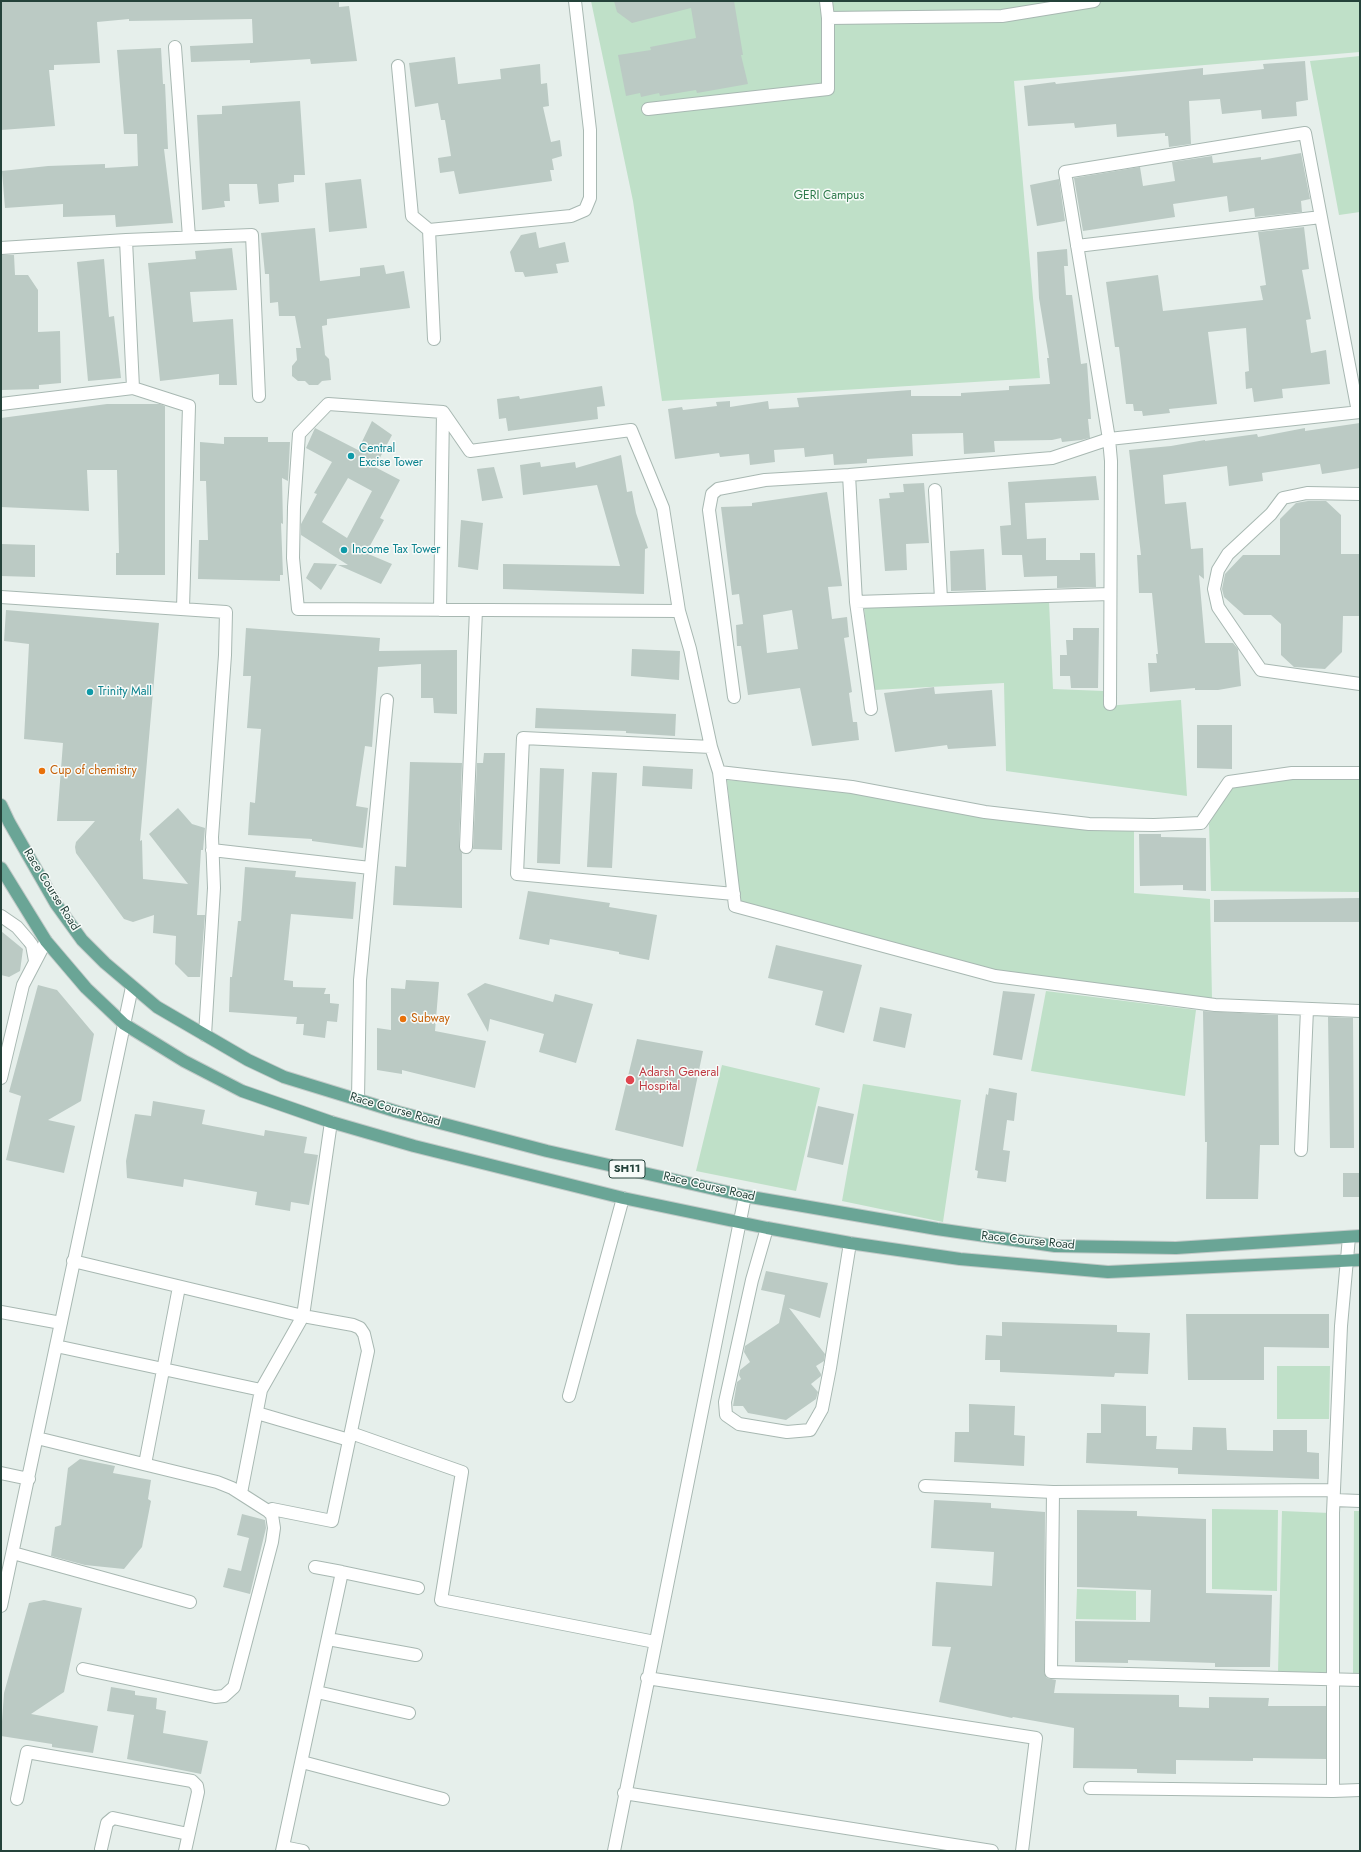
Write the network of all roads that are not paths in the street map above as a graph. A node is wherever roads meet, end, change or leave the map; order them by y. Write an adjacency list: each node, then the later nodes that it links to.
1 (575, 1): 9 (street)
2 (826, 1): 4 (street)
3 (1094, 1): 4 (street)
4 (828, 18): 7 (street)
5 (175, 47): 10 (street)
6 (398, 66): 9 (street)
7 (648, 110)
8 (1321, 217): 12 (street); 12 (street); 19 (street)
9 (429, 230): 14 (street)
10 (189, 237): 11 (street); 16 (street)
11 (126, 240): 13 (street); 15 (street)
12 (1077, 246): 20 (street)
13 (1, 248)
14 (434, 339)
15 (134, 388): 17 (street); 28 (street)
16 (259, 396)
17 (1, 404)
18 (443, 412): 29 (street); 29 (street); 31 (street)
19 (1359, 412): 20 (street)
20 (1109, 439): 21 (street); 24 (street)
21 (849, 475): 27 (street); 33 (street)
22 (935, 490): 26 (street)
23 (1360, 494): 32 (street)
24 (1110, 594): 26 (street); 35 (street)
25 (1, 597): 28 (street)
26 (941, 599): 27 (street)
27 (856, 602): 36 (street)
28 (183, 608): 42 (street)
29 (440, 610): 30 (street)
30 (476, 610): 31 (street); 41 (street)
31 (679, 611): 37 (street)
32 (1360, 684)
33 (734, 697)
34 (387, 700): 44 (street)
35 (1110, 704)
36 (871, 709)
37 (711, 747): 38 (street); 45 (street)
38 (719, 772): 39 (street); 45 (street)
39 (1360, 773)
40 (1, 805): 49 (main road, Race Course Road / SH11)
41 (466, 847)
42 (212, 850): 44 (street); 53 (street)
43 (1, 868): 47 (main road, Race Course Road / SH11)
44 (370, 868): 55 (street)
45 (734, 894): 50 (street)
46 (1, 916): 48 (street)
47 (46, 941): 48 (street); 52 (main road, Race Course Road / SH11)
48 (35, 961): 54 (street)
49 (132, 987): 52 (street); 53 (main road, Race Course Road / SH11)
50 (1307, 1009): 51 (street); 57 (street)
51 (1360, 1011)
52 (124, 1024): 56 (main road, Race Course Road / SH11); 65 (street)
53 (204, 1035): 55 (main road, Race Course Road / SH11)
54 (1, 1078)
55 (358, 1099): 58 (main road, Race Course Road / SH11)
56 (331, 1122): 59 (main road, Race Course Road / SH11); 69 (street)
57 (1301, 1150)
58 (745, 1196): 60 (street); 62 (main road, Race Course Road / SH11)
59 (623, 1198): 60 (main road, Race Course Road / SH11); 74 (street)
60 (740, 1223): 61 (main road, Race Course Road / SH11); 94 (street)
61 (766, 1228): 63 (main road, Race Course Road / SH11); 63 (street)
62 (1354, 1237): 66 (street)
63 (850, 1243): 66 (main road, Race Course Road / SH11)
64 (1360, 1260): 66 (main road, Race Course Road / SH11)
65 (73, 1261): 67 (street); 70 (street)
66 (1347, 1262): 84 (street)
67 (179, 1287): 69 (street); 72 (street)
68 (1, 1312): 70 (street)
69 (303, 1316): 73 (street); 76 (street)
70 (61, 1323): 71 (street)
71 (56, 1346): 72 (street); 77 (street)
72 (163, 1370): 73 (street); 78 (street)
73 (261, 1390): 75 (street)
74 (569, 1396)
75 (257, 1413): 76 (street); 83 (street)
76 (350, 1436): 86 (street); 94 (street)
77 (37, 1438): 78 (street); 80 (street)
78 (145, 1464): 83 (street)
79 (1, 1473): 80 (street)
80 (29, 1479): 87 (street)
81 (925, 1486): 82 (street)
82 (1053, 1492): 84 (street); 98 (street)
83 (241, 1493): 86 (street)
84 (1334, 1495): 85 (street); 98 (street)
85 (1360, 1501)
86 (268, 1511): 96 (street)
87 (13, 1553): 91 (street); 92 (street)
88 (315, 1567): 89 (street)
89 (342, 1572): 90 (street); 93 (street)
90 (418, 1588)
91 (190, 1602)
92 (1, 1606)
93 (328, 1639): 95 (street); 100 (street)
94 (656, 1642): 97 (street)
95 (416, 1655)
96 (83, 1669)
97 (647, 1678): 106 (street); 116 (street)
98 (1334, 1679): 99 (street); 105 (street)
99 (1360, 1680)
100 (317, 1692): 101 (street); 102 (street)
101 (409, 1713)
102 (302, 1762): 108 (street); 111 (street)
103 (1090, 1788): 105 (street)
104 (1360, 1790): 105 (street)
105 (1333, 1791)
106 (624, 1793): 114 (street); 115 (street)
107 (17, 1799): 109 (street)
108 (443, 1799)
109 (188, 1834): 110 (street); 112 (street)
110 (101, 1849)
111 (283, 1849): 113 (street)
112 (184, 1851)
113 (303, 1851)
114 (614, 1851)
115 (992, 1851)
116 (1022, 1851)

